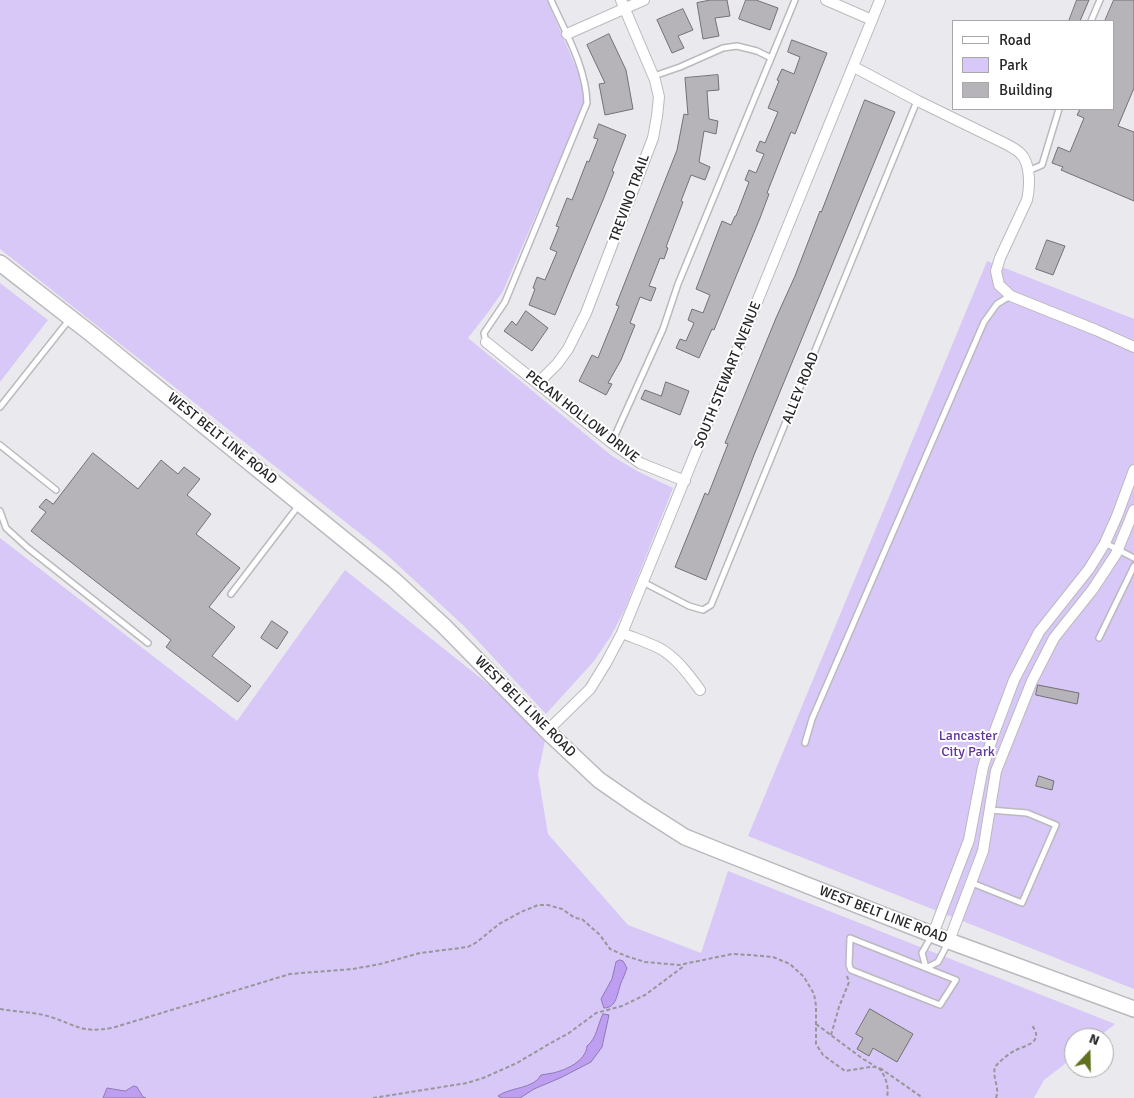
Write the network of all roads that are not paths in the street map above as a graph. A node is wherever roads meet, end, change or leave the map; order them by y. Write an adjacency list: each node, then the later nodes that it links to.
1 (551, 0): 10 (lane)
2 (644, 0): 7 (street)
3 (795, 0): 11 (lane)
4 (826, 0): 8 (street)
5 (880, 0): 8 (street, SOUTH STEWART AVENUE)
6 (1100, 0): 9 (lane)
7 (623, 4): 10 (street); 13 (street, TREVINO TRAIL)
8 (872, 20): 12 (street, SOUTH STEWART AVENUE)
9 (1092, 20)
10 (567, 34): 20 (lane)
11 (771, 58): 13 (lane); 24 (lane)
12 (854, 67): 14 (street); 27 (street, SOUTH STEWART AVENUE)
13 (653, 76): 22 (street, TREVINO TRAIL)
14 (918, 100): 16 (street); 38 (lane, ALLEY ROAD)
15 (1059, 110): 16 (lane)
16 (1028, 171): 18 (street)
17 (0, 263): 19 (main road, WEST BELT LINE ROAD)
18 (1011, 296): 21 (street); 47 (lane)
19 (71, 318): 23 (lane); 29 (main road, WEST BELT LINE ROAD)
20 (486, 342): 22 (street, PECAN HOLLOW DRIVE)
21 (1133, 347)
22 (538, 383): 24 (street, PECAN HOLLOW DRIVE)
23 (0, 407)
24 (612, 443): 27 (street, PECAN HOLLOW DRIVE)
25 (0, 445): 28 (lane)
26 (1134, 470): 32 (street)
27 (685, 481): 38 (street, SOUTH STEWART AVENUE)
28 (56, 490)
29 (301, 503): 39 (lane); 46 (main road, WEST BELT LINE ROAD)
30 (1134, 510): 33 (street)
31 (0, 511): 42 (lane)
32 (1114, 525): 33 (lane); 34 (street)
33 (1126, 530): 35 (street)
34 (1105, 543): 35 (lane); 43 (street)
35 (1118, 550): 36 (lane); 44 (street)
36 (1134, 558)
37 (1134, 566): 41 (lane)
38 (643, 582): 40 (street, SOUTH STEWART AVENUE)
39 (231, 594)
40 (622, 633): 45 (street); 46 (street, SOUTH STEWART AVENUE)
41 (1099, 638)
42 (148, 643)
43 (1024, 661): 44 (street); 48 (street)
44 (1038, 667): 49 (street)
45 (700, 690)
46 (546, 730): 54 (main road, WEST BELT LINE ROAD)
47 (806, 743)
48 (981, 779): 49 (street); 50 (street)
49 (994, 781): 51 (street)
50 (974, 809): 51 (street); 52 (street)
51 (990, 810): 53 (street); 53 (lane)
52 (955, 876): 53 (street); 54 (street)
53 (972, 883): 55 (street)
54 (933, 934): 55 (main road, WEST BELT LINE ROAD); 56 (lane)
55 (950, 941): 56 (lane); 57 (main road, WEST BELT LINE ROAD)
56 (926, 968): 56 (lane)
57 (1134, 1009)

